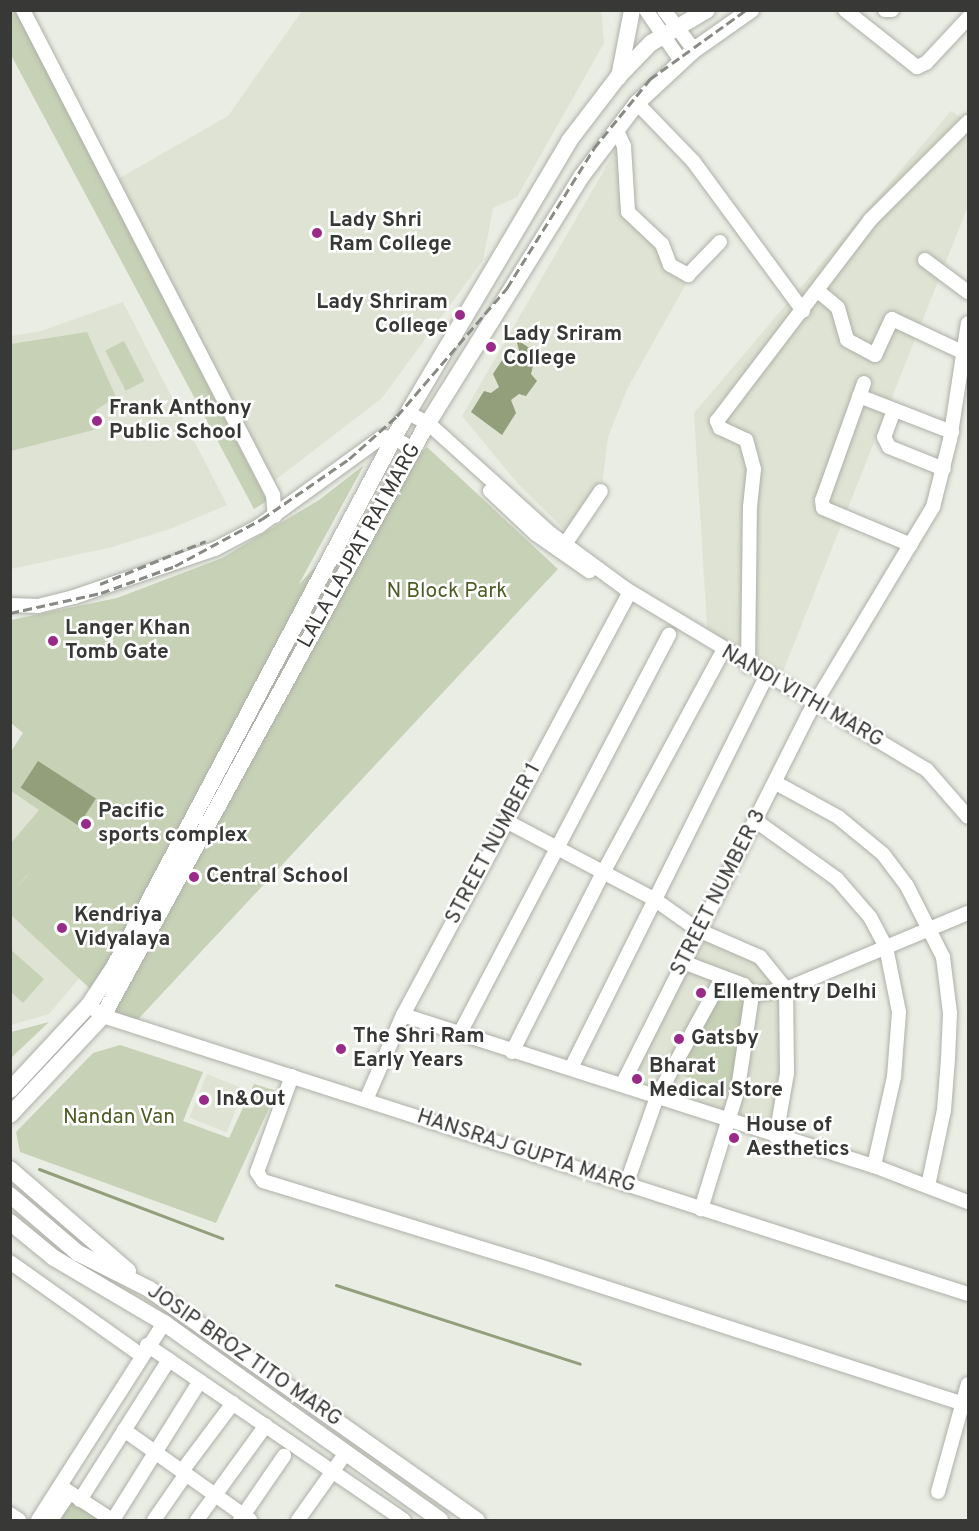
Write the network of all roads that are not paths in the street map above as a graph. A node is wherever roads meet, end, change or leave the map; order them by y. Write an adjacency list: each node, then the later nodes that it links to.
1 (23, 10): 34 (street)
2 (632, 10): 14 (main road)
3 (646, 10): 11 (street)
4 (664, 10): 11 (street)
5 (706, 10): 11 (main road, LALA LAJPAT RAI MARG)
6 (751, 10): 12 (main road, LALA LAJPAT RAI MARG)
7 (846, 10): 10 (street)
8 (885, 10): 9 (street)
9 (892, 10)
10 (969, 18)
11 (669, 31): 12 (street); 13 (street); 14 (main road, LALA LAJPAT RAI MARG)
12 (694, 50): 13 (main road, LALA LAJPAT RAI MARG)
13 (681, 61): 15 (main road, LALA LAJPAT RAI MARG)
14 (618, 77): 27 (main road, LALA LAJPAT RAI MARG)
15 (637, 103): 16 (main road, LALA LAJPAT RAI MARG); 22 (street)
16 (616, 129): 18 (street); 28 (main road, LALA LAJPAT RAI MARG)
17 (966, 129): 20 (street)
18 (720, 242)
19 (925, 260): 21 (street)
20 (818, 291): 22 (street); 24 (street)
21 (969, 292)
22 (803, 311): 45 (street)
23 (969, 323): 24 (street, STREET NUMBER 3)
24 (965, 344): 25 (street, STREET NUMBER 3)
25 (964, 375): 29 (street, STREET NUMBER 3)
26 (894, 410): 29 (street); 32 (street); 35 (street)
27 (406, 417): 28 (street, NANDI VITHI MARG); 30 (main road, LALA LAJPAT RAI MARG)
28 (426, 427): 31 (main road, LALA LAJPAT RAI MARG); 36 (street, NANDI VITHI MARG)
29 (952, 432): 32 (street, STREET NUMBER 3)
30 (394, 438): 31 (street); 34 (street); 37 (main road, LALA LAJPAT RAI MARG)
31 (413, 449): 39 (main road, LALA LAJPAT RAI MARG)
32 (944, 469): 35 (street, STREET NUMBER 3)
33 (601, 491): 36 (street)
34 (275, 516): 40 (street)
35 (911, 545): 47 (street, STREET NUMBER 3)
36 (562, 548): 38 (street, NANDI VITHI MARG)
37 (313, 590): 39 (main road); 41 (main road, LALA LAJPAT RAI MARG)
38 (628, 591): 44 (street, NANDI VITHI MARG); 50 (street, STREET NUMBER 1)
39 (331, 599): 42 (main road, LALA LAJPAT RAI MARG)
40 (10, 605)
41 (299, 618): 42 (main road); 63 (main road, LALA LAJPAT RAI MARG)
42 (316, 627): 65 (main road, LALA LAJPAT RAI MARG)
43 (669, 636): 52 (street)
44 (723, 651): 45 (street, NANDI VITHI MARG); 53 (street)
45 (748, 666): 46 (street, NANDI VITHI MARG)
46 (766, 677): 47 (street, NANDI VITHI MARG); 54 (street)
47 (814, 704): 48 (street, STREET NUMBER 3); 49 (street, NANDI VITHI MARG)
48 (776, 783): 51 (street, STREET NUMBER 3); 57 (street)
49 (969, 817)
50 (506, 821): 52 (street); 64 (street, STREET NUMBER 1)
51 (756, 821): 56 (street, STREET NUMBER 3); 58 (street)
52 (555, 845): 53 (street); 66 (street)
53 (603, 871): 54 (street); 67 (street)
54 (654, 899): 56 (street); 68 (street)
55 (969, 913): 57 (street)
56 (699, 930): 59 (street, STREET NUMBER 3); 61 (street)
57 (931, 930): 58 (street); 80 (street)
58 (886, 947): 61 (street); 77 (street)
59 (683, 962): 60 (street); 70 (street, STREET NUMBER 3)
60 (721, 980): 62 (street); 72 (street)
61 (786, 989): 62 (street); 76 (street)
62 (752, 995): 75 (street)
63 (89, 1005): 65 (street, HANSRAJ GUPTA MARG); 71 (main road, LALA LAJPAT RAI MARG)
64 (403, 1015): 66 (street); 73 (street, STREET NUMBER 1)
65 (103, 1016): 69 (street, HANSRAJ GUPTA MARG); 74 (main road, LALA LAJPAT RAI MARG)
66 (460, 1033): 67 (street)
67 (512, 1052): 68 (street)
68 (571, 1068): 70 (street)
69 (292, 1076): 73 (street, HANSRAJ GUPTA MARG); 94 (street)
70 (623, 1083): 72 (street)
71 (13, 1087)
72 (657, 1097): 75 (street); 79 (street)
73 (366, 1100): 79 (street, HANSRAJ GUPTA MARG)
74 (10, 1115)
75 (729, 1121): 76 (street); 83 (street)
76 (776, 1137): 77 (street)
77 (874, 1166): 80 (street)
78 (10, 1169): 86 (main road)
79 (626, 1185): 83 (street, HANSRAJ GUPTA MARG)
80 (928, 1186): 82 (street)
81 (10, 1195): 86 (main road, JOSIP BROZ TITO MARG)
82 (969, 1202)
83 (701, 1209): 87 (street, HANSRAJ GUPTA MARG)
84 (10, 1222): 88 (main road, JOSIP BROZ TITO MARG)
85 (10, 1262): 89 (street)
86 (149, 1290): 116 (main road, JOSIP BROZ TITO MARG)
87 (968, 1294)
88 (164, 1323): 89 (street); 98 (main road, JOSIP BROZ TITO MARG)
89 (144, 1350): 90 (street); 103 (street)
90 (169, 1360): 91 (street); 96 (street)
91 (200, 1381): 93 (street); 97 (street)
92 (969, 1384): 94 (street)
93 (233, 1402): 95 (street); 101 (street)
94 (963, 1404): 102 (street)
95 (267, 1425): 100 (street); 104 (street)
96 (124, 1430): 97 (street); 103 (street)
97 (155, 1452): 101 (street); 110 (street)
98 (345, 1454): 100 (street); 115 (main road, JOSIP BROZ TITO MARG)
99 (284, 1456): 106 (street)
100 (332, 1469): 113 (street); 114 (street)
101 (184, 1473): 104 (street); 111 (street)
102 (938, 1492)
103 (70, 1493): 108 (street); 109 (street); 110 (street)
104 (215, 1496): 106 (street); 112 (street)
105 (10, 1514): 107 (street)
106 (244, 1519)
107 (19, 1521)
108 (38, 1521)
109 (51, 1521)
110 (112, 1521)
111 (154, 1521)
112 (197, 1521)
113 (298, 1521)
114 (404, 1521)
115 (440, 1521)
116 (477, 1521)

